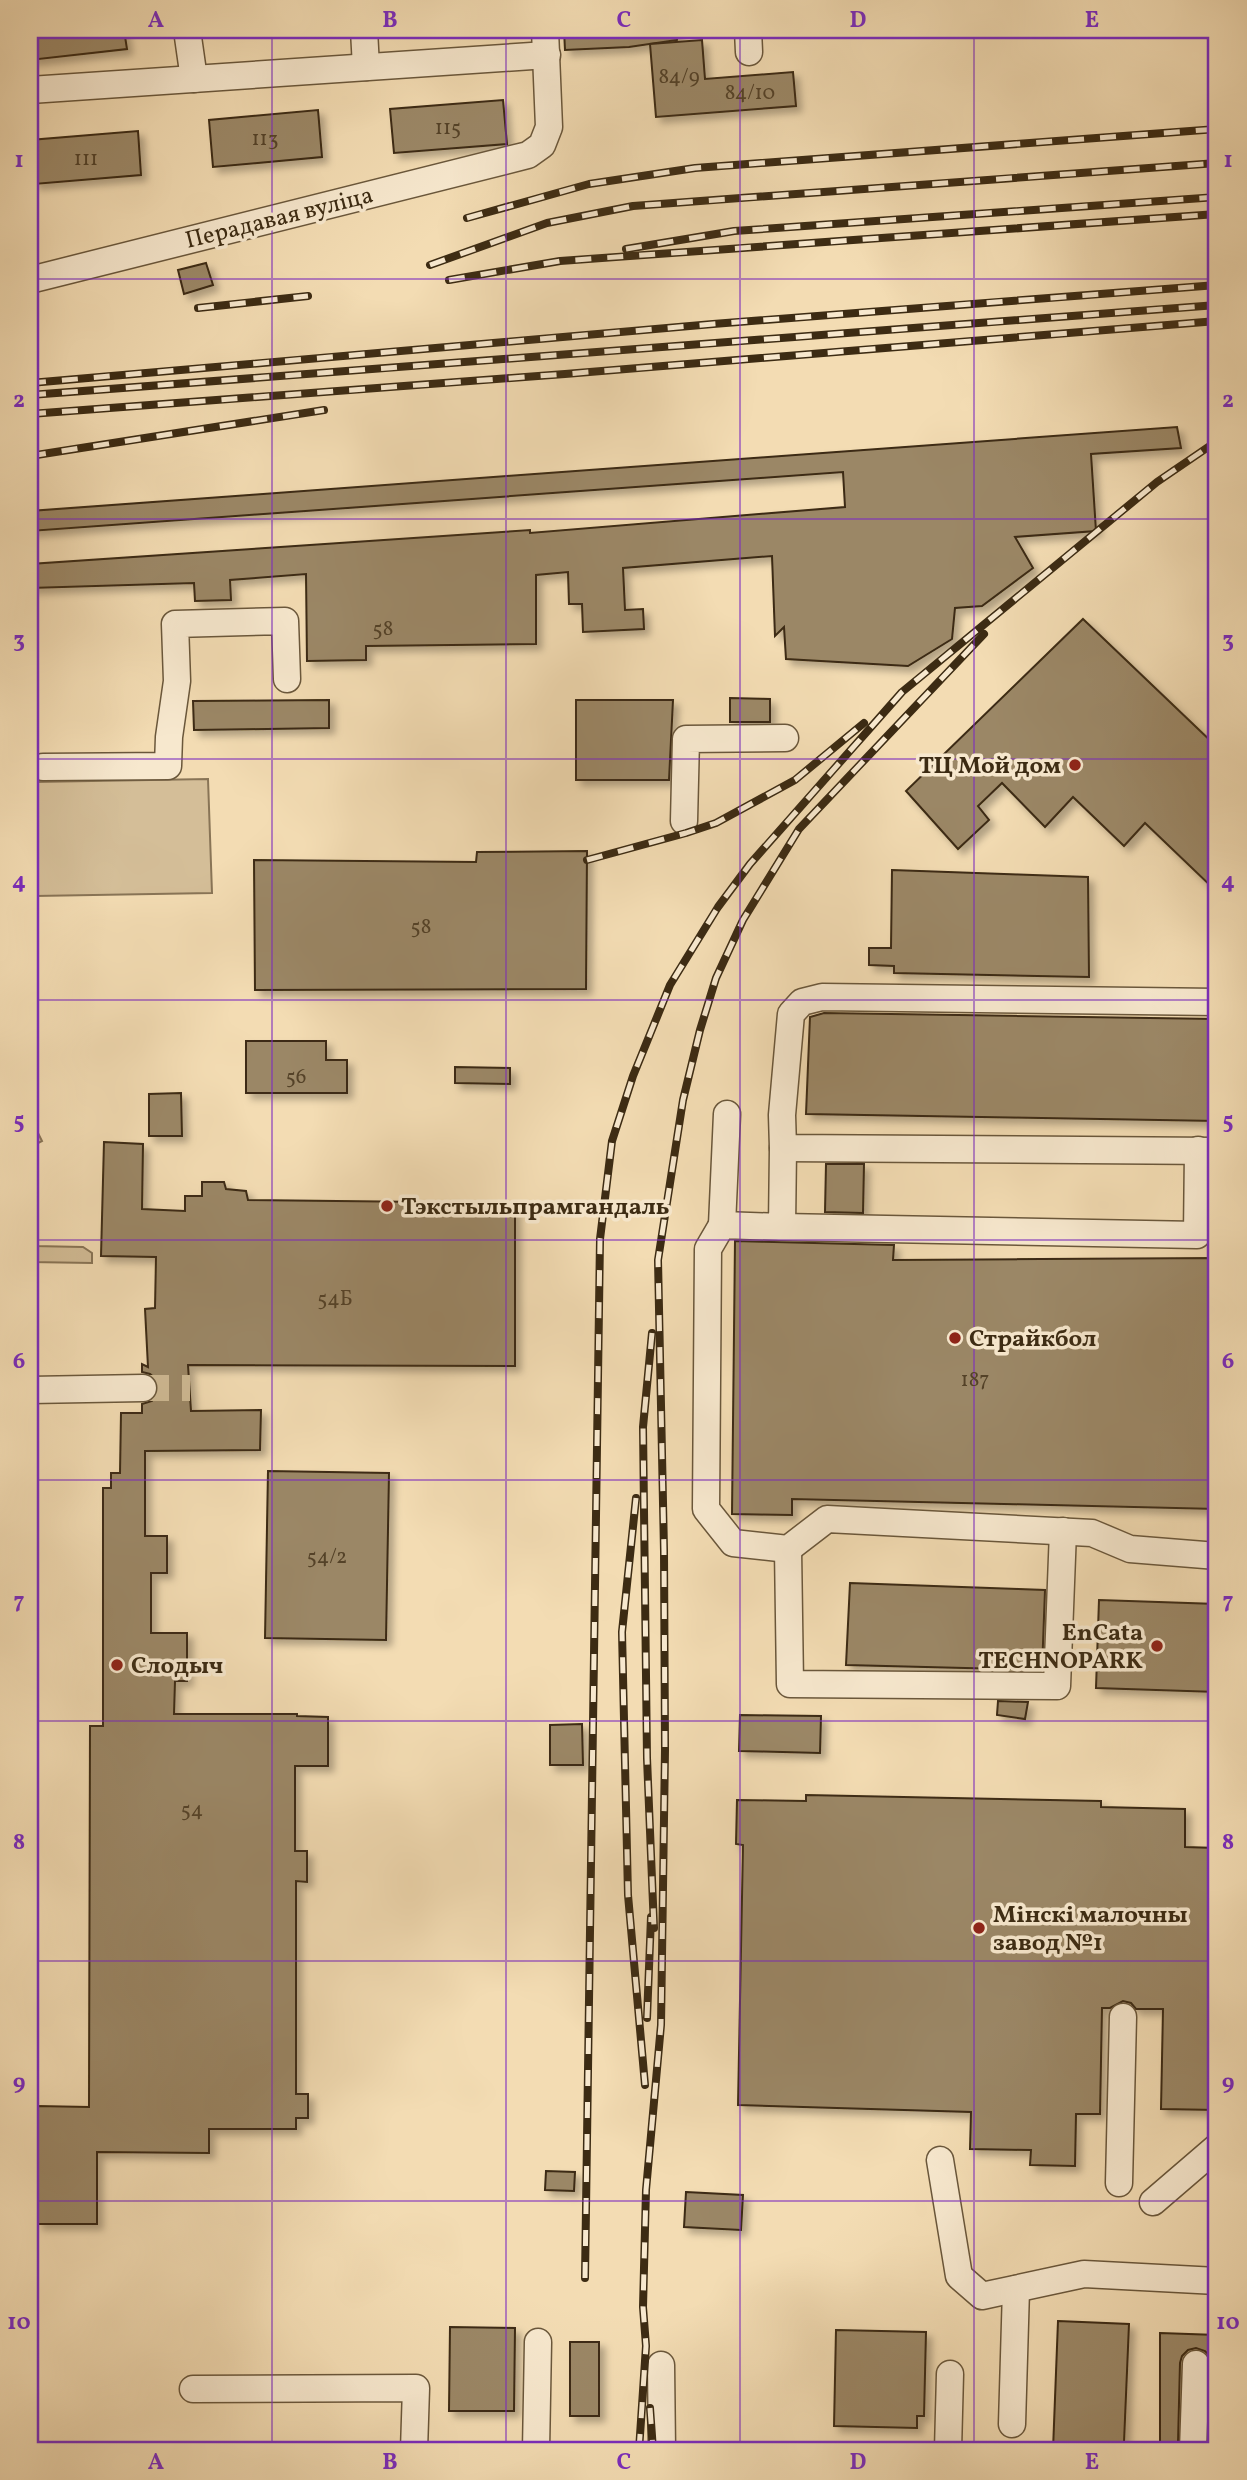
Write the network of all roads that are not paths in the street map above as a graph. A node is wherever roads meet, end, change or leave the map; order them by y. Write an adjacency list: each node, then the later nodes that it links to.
1 (187, 30): 5 (street)
2 (364, 30): 4 (street)
3 (546, 43): 4 (street); 7 (street, Перадавая вуліца)
4 (366, 67): 5 (street)
5 (194, 79): 6 (street)
6 (30, 90)
7 (30, 280)
8 (287, 679): 10 (street)
9 (785, 737): 11 (street)
10 (43, 767)
11 (684, 821)
12 (1217, 1002): 14 (street)
13 (727, 1114): 16 (street)
14 (783, 1148): 15 (street); 17 (street)
15 (1208, 1151): 17 (street)
16 (722, 1225): 17 (street); 21 (street)
17 (782, 1227)
18 (143, 1388): 19 (street)
19 (30, 1390)
20 (1063, 1531): 21 (street); 21 (street); 22 (street)
21 (788, 1549)
22 (1217, 1556)
23 (1123, 2017): 26 (street)
24 (1217, 2147): 27 (street)
25 (940, 2160): 29 (street)
26 (1119, 2183)
27 (1153, 2202)
28 (1217, 2281): 29 (street)
29 (1016, 2289): 35 (street)
30 (538, 2342): 37 (street)
31 (1196, 2364): 40 (street)
32 (661, 2365): 38 (street)
33 (950, 2374): 39 (street)
34 (193, 2389): 36 (street)
35 (1012, 2424)
36 (414, 2450)
37 (536, 2450)
38 (662, 2450)
39 (948, 2450)
40 (1193, 2450)

